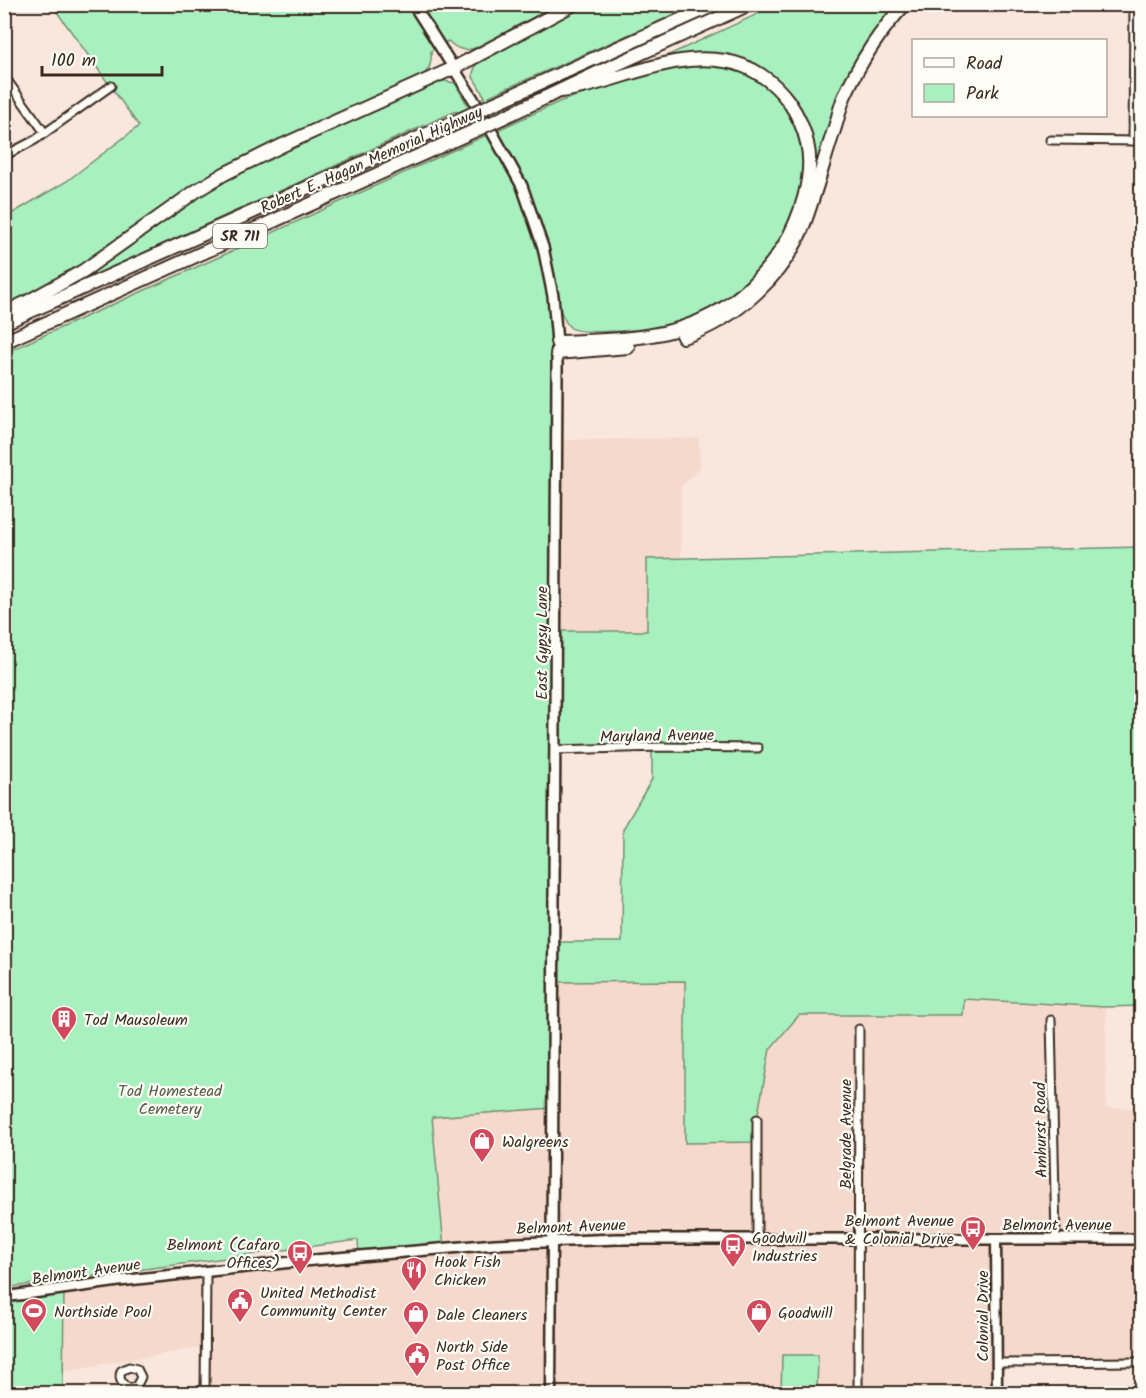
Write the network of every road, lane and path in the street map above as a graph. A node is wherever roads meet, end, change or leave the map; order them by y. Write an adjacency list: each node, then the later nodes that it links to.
1 (413, 4): 7 (main road, East Gypsy Lane)
2 (574, 4): 7 (highway)
3 (716, 4): 17 (highway, Robert E. Hagan Memorial Highway / SR 711, bridge)
4 (750, 4): 10 (highway, Robert E. Hagan Memorial Highway / SR 711)
5 (905, 4): 19 (highway)
6 (1134, 4): 13 (street)
7 (454, 68): 16 (highway); 19 (main road, East Gypsy Lane)
8 (4, 76): 11 (street)
9 (111, 86): 11 (street)
10 (561, 91): 18 (highway, Robert E. Hagan Memorial Highway / SR 711, bridge); 19 (highway)
11 (45, 133): 15 (street)
12 (1050, 140): 13 (street)
13 (1133, 141): 14 (street)
14 (1142, 141)
15 (4, 156)
16 (4, 312)
17 (4, 323)
18 (4, 342)
19 (557, 347): 21 (main road, East Gypsy Lane)
20 (758, 748): 21 (street, Maryland Avenue)
21 (555, 750): 30 (main road, East Gypsy Lane)
22 (1051, 1020): 28 (street, Amhurst Road)
23 (859, 1029): 26 (street, Belgrade Avenue)
24 (757, 1119): 25 (street)
25 (757, 1239): 26 (main road, Belmont Avenue); 30 (main road, Belmont Avenue)
26 (858, 1239): 27 (main road, Belmont Avenue); 37 (street, Belgrade Avenue)
27 (996, 1239): 28 (main road, Belmont Avenue); 34 (street, Colonial Drive)
28 (1056, 1239): 29 (main road, Belmont Avenue)
29 (1142, 1239)
30 (552, 1241): 31 (main road, Belmont Avenue); 36 (street)
31 (206, 1272): 32 (main road, Belmont Avenue); 35 (street)
32 (4, 1298)
33 (1142, 1362): 34 (street)
34 (997, 1363): 38 (street, Colonial Drive)
35 (205, 1394)
36 (551, 1394)
37 (858, 1394)
38 (997, 1394)

